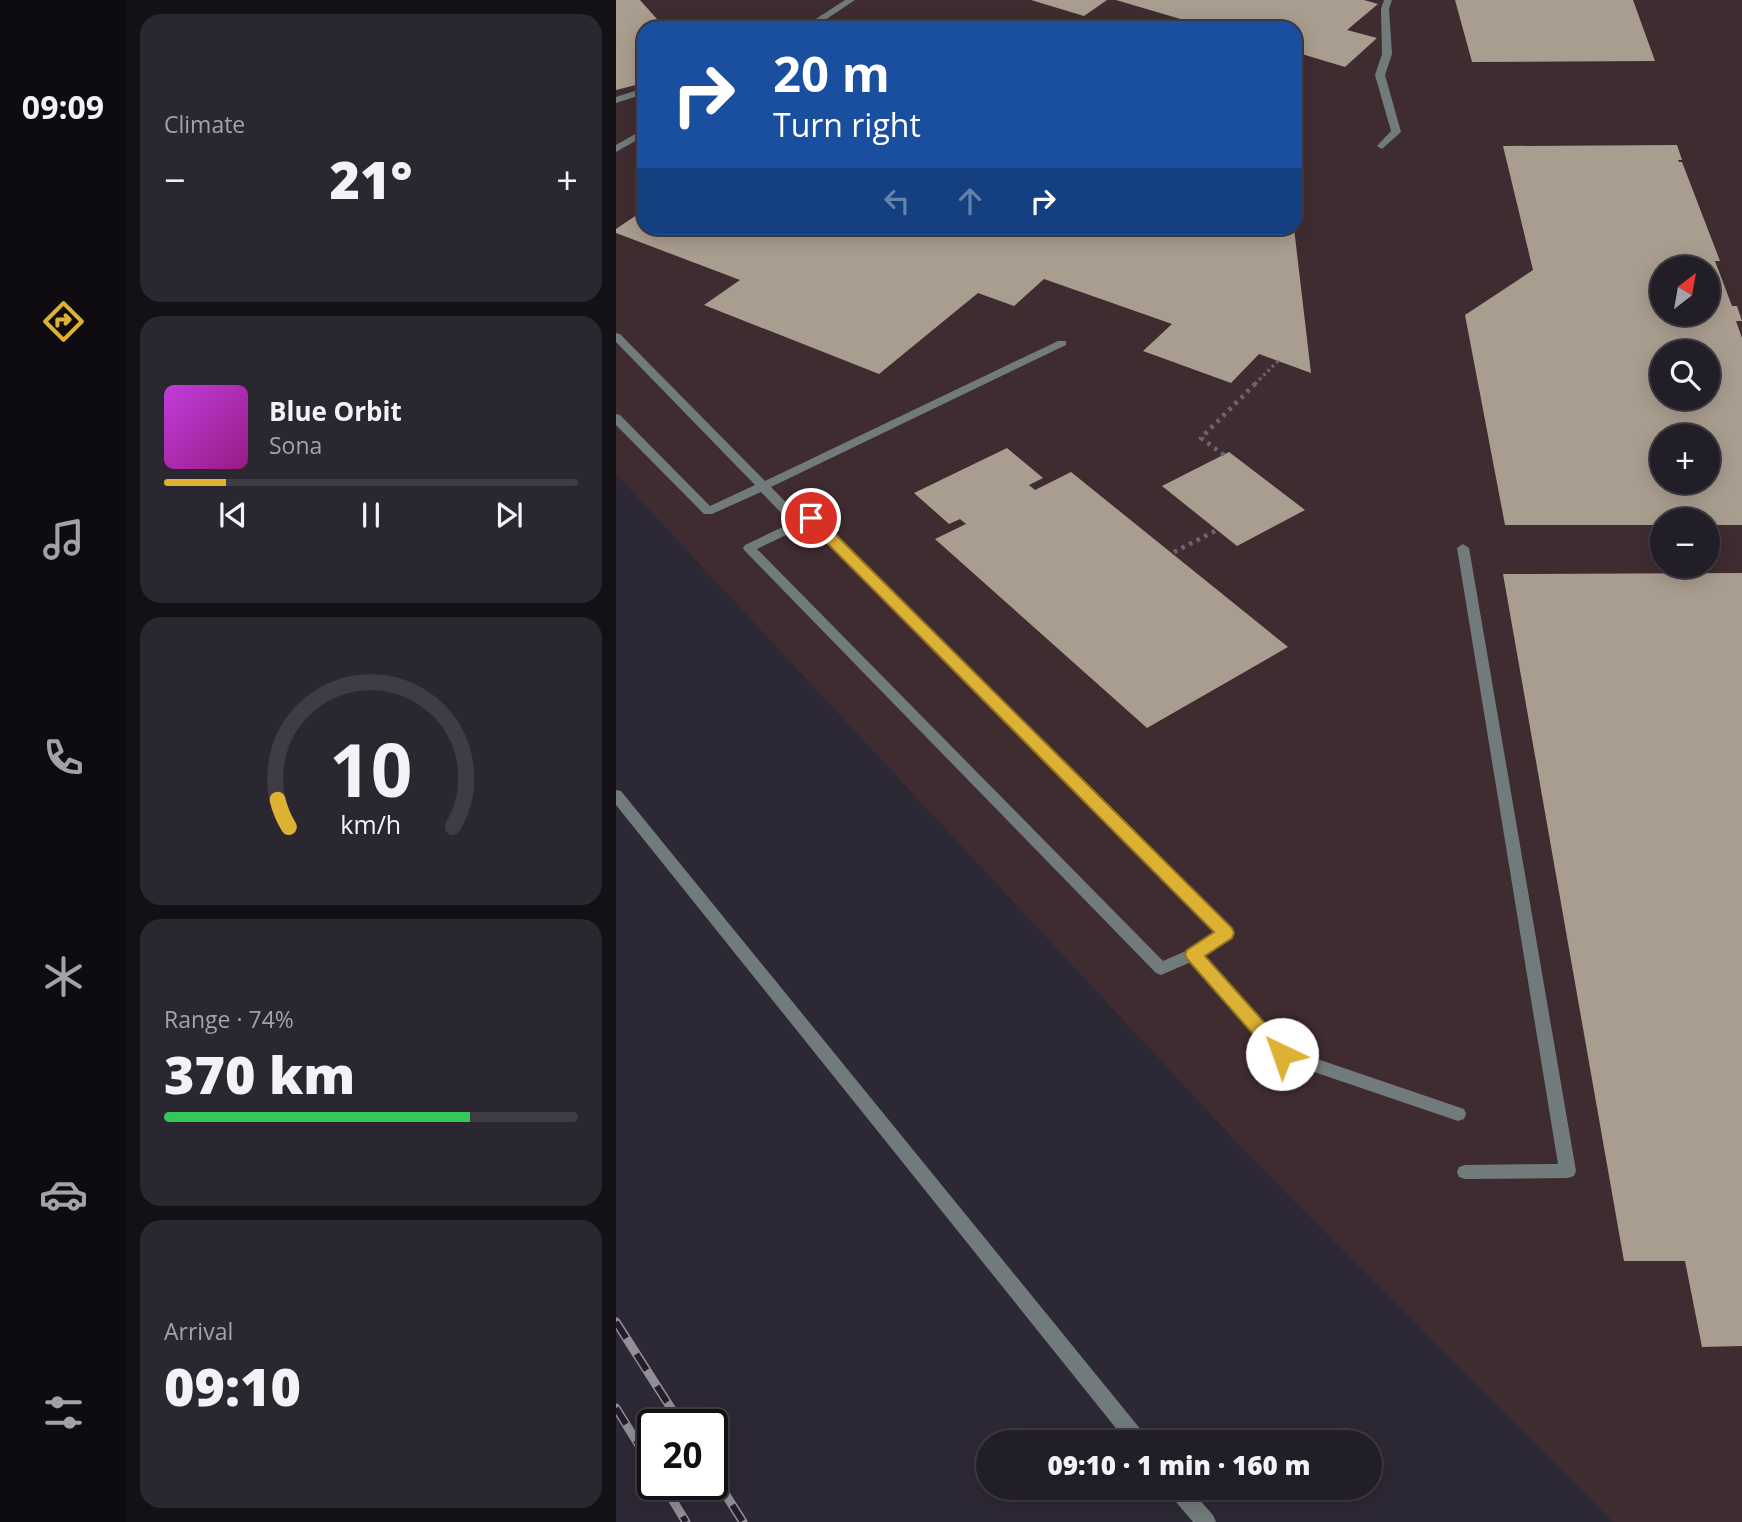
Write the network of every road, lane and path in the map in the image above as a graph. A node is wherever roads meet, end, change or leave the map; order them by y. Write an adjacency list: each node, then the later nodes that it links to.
1 (852, 0): 3 (street)
2 (1388, 0): 7 (street)
3 (818, 21)
4 (637, 93): 5 (street)
5 (616, 100)
6 (637, 136): 8 (street)
7 (1382, 146)
8 (616, 149)
9 (616, 336): 14 (street)
10 (1062, 343): 14 (street)
11 (1278, 361): 13 (path)
12 (616, 418): 14 (street)
13 (1224, 455)
14 (764, 486): 15 (street)
15 (800, 524): 20 (street); 20 (street)
16 (1217, 530): 18 (path)
17 (1464, 548): 22 (street)
18 (1174, 552)
19 (616, 795): 23 (street)
20 (1193, 954): 21 (street)
21 (1458, 1114)
22 (1465, 1172)
23 (1129, 1430)
24 (1187, 1500): 25 (street)
25 (1206, 1522)

